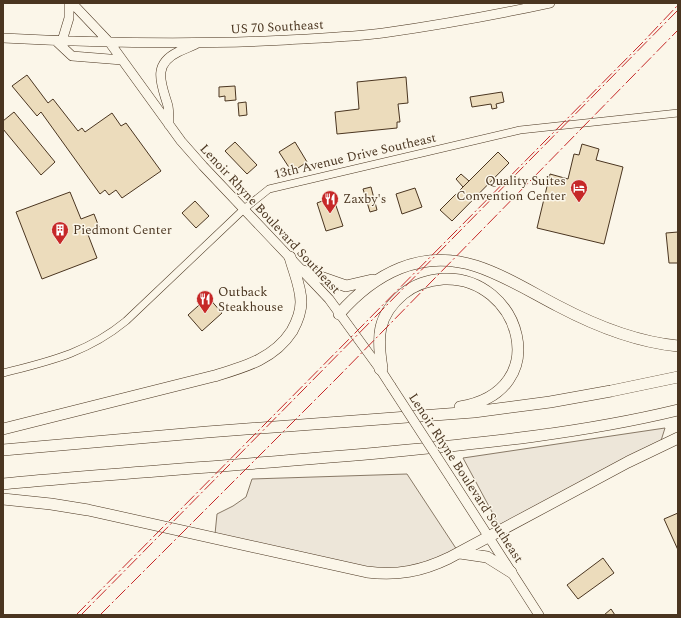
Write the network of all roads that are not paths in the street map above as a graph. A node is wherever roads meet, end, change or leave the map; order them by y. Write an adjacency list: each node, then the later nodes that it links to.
1 (69, 3): 5 (main road)
2 (72, 3): 6 (main road, Lenoir Rhyne Boulevard Southeast)
3 (550, 3): 7 (main road, US 70 Southeast)
4 (3, 38): 5 (main road, US 70 Southeast)
5 (59, 41): 6 (main road, US 70 Southeast); 8 (main road)
6 (110, 43): 7 (main road, US 70 Southeast); 8 (main road, Lenoir Rhyne Boulevard Southeast)
7 (200, 43): 10 (main road)
8 (122, 60): 10 (main road, Lenoir Rhyne Boulevard Southeast)
9 (678, 113): 11 (street, 13th Avenue Drive Southeast)
10 (170, 127): 11 (main road, Lenoir Rhyne Boulevard Southeast)
11 (244, 208): 12 (main road, Lenoir Rhyne Boulevard Southeast); 18 (street, 13th Avenue Drive Southeast)
12 (290, 257): 13 (main road, Lenoir Rhyne Boulevard Southeast); 22 (highway)
13 (303, 271): 14 (highway); 15 (main road, Lenoir Rhyne Boulevard Southeast)
14 (384, 276): 15 (highway); 16 (highway)
15 (339, 314): 17 (main road, Lenoir Rhyne Boulevard Southeast)
16 (678, 346)
17 (380, 369): 21 (highway); 27 (main road, Lenoir Rhyne Boulevard Southeast, bridge)
18 (3, 373)
19 (678, 377): 21 (highway)
20 (678, 410): 25 (highway)
21 (424, 416): 24 (highway)
22 (3, 429)
23 (678, 438): 27 (highway)
24 (3, 450)
25 (3, 484)
26 (3, 499): 28 (highway)
27 (488, 536): 28 (highway); 29 (main road, Lenoir Rhyne Boulevard Southeast)
28 (459, 553): 29 (highway)
29 (511, 572): 30 (main road, Lenoir Rhyne Boulevard Southeast)
30 (539, 615)

